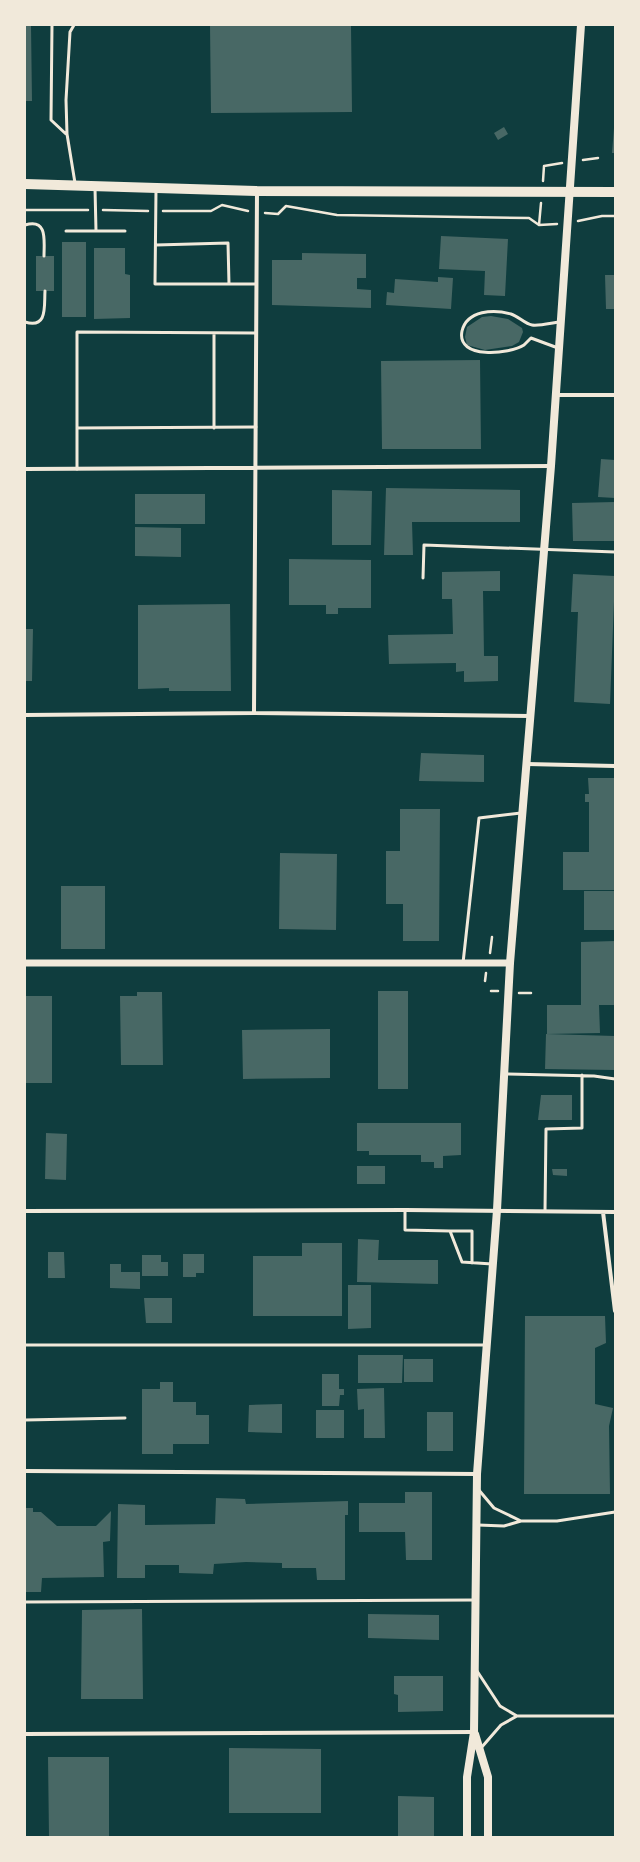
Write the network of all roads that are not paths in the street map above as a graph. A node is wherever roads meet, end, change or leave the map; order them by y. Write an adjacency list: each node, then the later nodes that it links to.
1 (52, 25): 4 (lane)
2 (74, 25): 4 (lane)
3 (581, 25): 10 (main road)
4 (67, 134): 6 (lane)
5 (25, 184): 6 (main road)
6 (76, 185): 7 (main road)
7 (95, 186): 8 (main road); 14 (lane)
8 (156, 188): 9 (main road); 16 (lane)
9 (257, 191): 10 (main road); 19 (street)
10 (570, 191): 11 (main road); 21 (main road)
11 (615, 192)
12 (25, 226): 17 (lane)
13 (66, 231): 14 (lane)
14 (96, 231): 15 (lane)
15 (125, 231)
16 (156, 245): 18 (lane); 18 (lane)
17 (44, 256)
18 (229, 284): 19 (lane)
19 (256, 284): 24 (street)
20 (44, 291): 22 (lane)
21 (561, 321): 25 (main road); 25 (lane)
22 (25, 322)
23 (214, 333): 24 (lane); 29 (lane); 30 (lane)
24 (255, 333): 28 (street)
25 (559, 348): 26 (main road)
26 (556, 395): 27 (street); 31 (main road)
27 (615, 395)
28 (256, 427): 30 (lane); 32 (street)
29 (77, 428): 30 (lane); 34 (lane)
30 (214, 428)
31 (551, 466): 32 (street); 35 (main road)
32 (255, 468): 34 (street); 38 (street)
33 (25, 469): 34 (street)
34 (77, 469)
35 (544, 550): 36 (lane); 37 (lane); 40 (main road)
36 (615, 552)
37 (424, 578)
38 (254, 713): 39 (street); 40 (street)
39 (25, 715)
40 (530, 716): 41 (main road)
41 (527, 764): 42 (street); 43 (main road)
42 (615, 766)
43 (523, 813): 45 (lane); 46 (main road)
44 (25, 963): 45 (street)
45 (463, 963): 46 (street)
46 (510, 963): 47 (main road)
47 (505, 1074): 48 (lane); 51 (main road)
48 (582, 1075): 49 (lane); 53 (lane)
49 (615, 1079)
50 (405, 1210): 51 (street); 52 (street); 56 (lane)
51 (497, 1210): 53 (street); 58 (main road)
52 (25, 1211)
53 (545, 1211): 54 (street)
54 (603, 1212): 55 (street); 59 (street)
55 (615, 1212)
56 (450, 1231): 57 (lane); 57 (lane)
57 (472, 1263): 58 (lane)
58 (494, 1264): 61 (main road)
59 (615, 1311)
60 (25, 1345): 61 (lane)
61 (486, 1345): 65 (main road)
62 (125, 1418): 63 (lane)
63 (25, 1420)
64 (25, 1471): 65 (street)
65 (477, 1474): 66 (main road)
66 (477, 1486): 68 (lane); 69 (main road)
67 (615, 1512): 68 (lane)
68 (521, 1522): 69 (lane)
69 (476, 1525): 70 (main road)
70 (476, 1600): 71 (lane); 72 (main road)
71 (25, 1602)
72 (475, 1668): 73 (lane); 75 (main road)
73 (517, 1716): 74 (lane); 77 (lane)
74 (615, 1716)
75 (474, 1732): 76 (street); 77 (main road); 78 (main road)
76 (25, 1734)
77 (480, 1749): 79 (main road)
78 (467, 1837)
79 (488, 1837)

